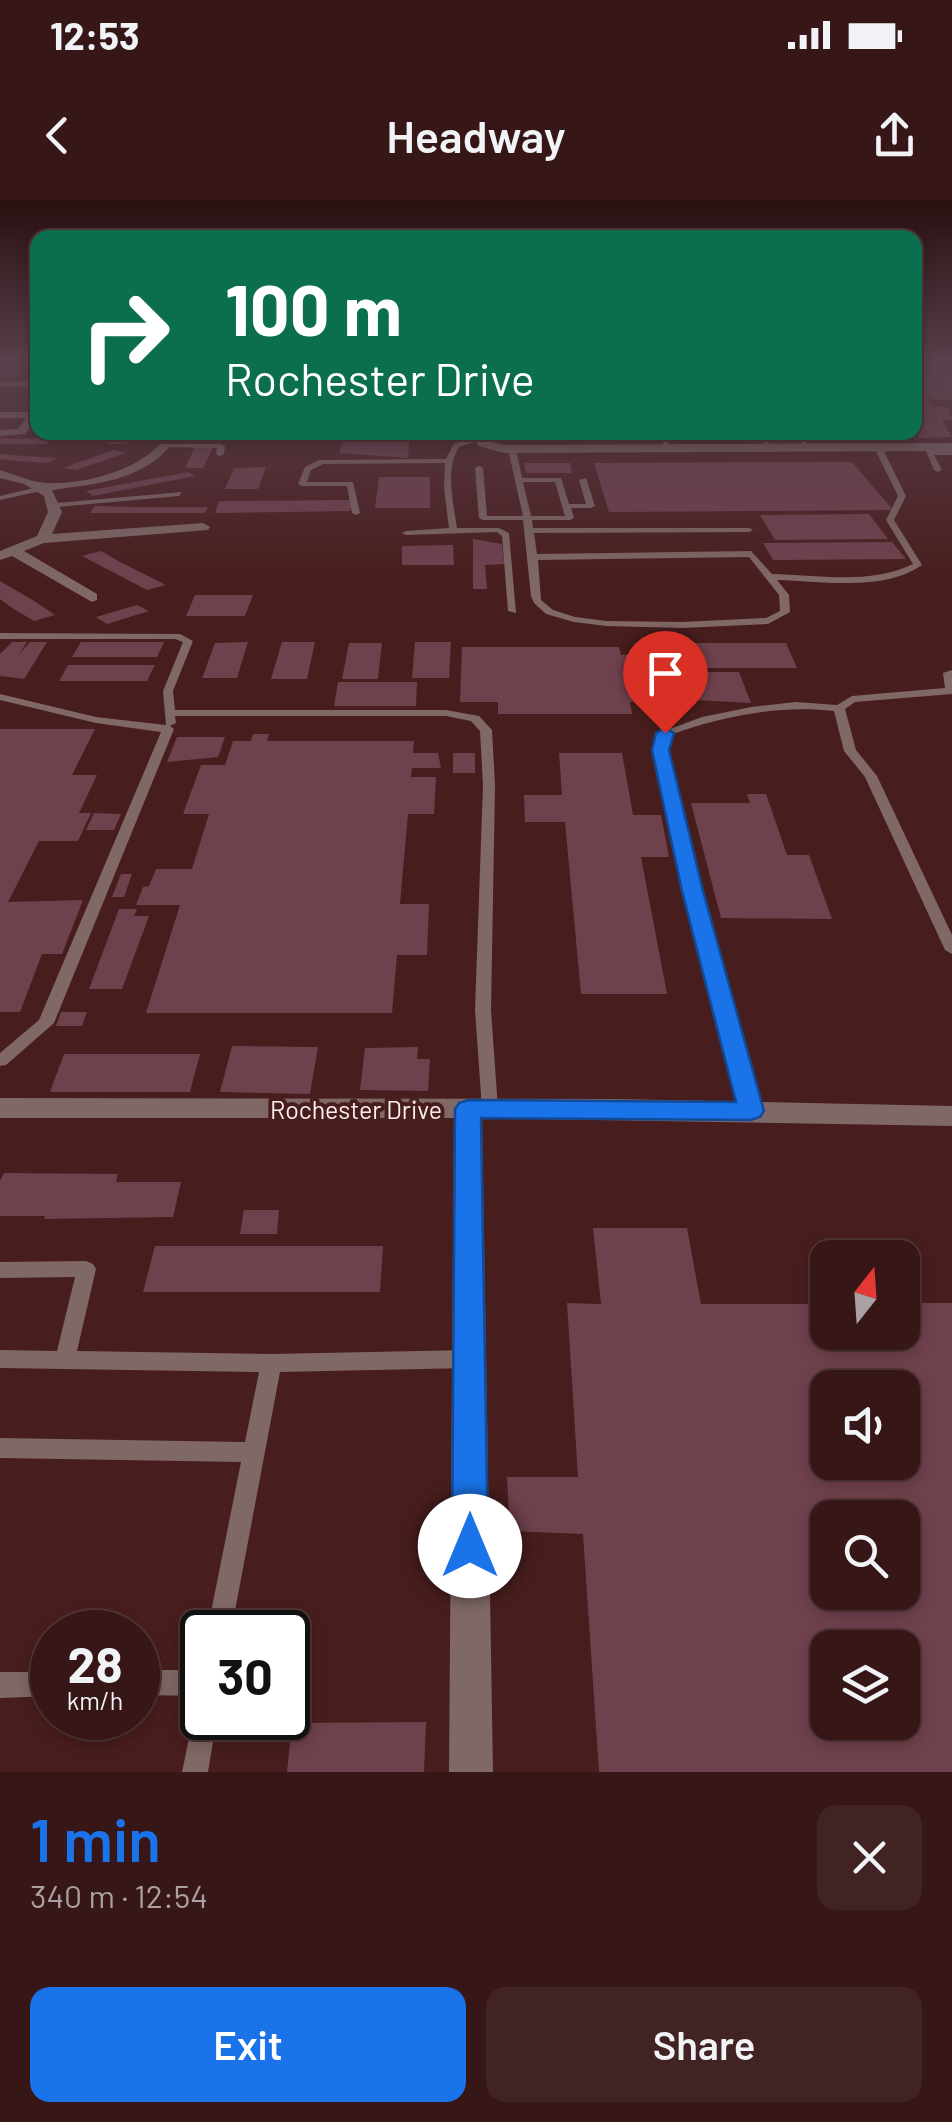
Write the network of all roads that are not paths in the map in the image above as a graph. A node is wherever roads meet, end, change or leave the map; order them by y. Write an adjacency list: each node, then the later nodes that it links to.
1 (165, 440): 13 (lane); 22 (street)
2 (467, 440): 14 (lane)
3 (481, 440): 11 (street)
4 (664, 440): 8 (lane)
5 (765, 440): 9 (lane)
6 (802, 440): 10 (lane)
7 (878, 447): 10 (street); 12 (street); 39 (lane)
8 (669, 448): 9 (street); 11 (street)
9 (770, 448): 10 (street)
10 (808, 448)
11 (512, 449): 19 (lane)
12 (952, 450): 17 (lane)
13 (220, 454)
14 (450, 464): 27 (lane); 30 (lane)
15 (581, 467): 21 (lane)
16 (480, 468): 28 (lane)
17 (938, 470)
18 (0, 474): 22 (street)
19 (518, 480): 20 (lane); 28 (lane)
20 (558, 480): 21 (lane); 26 (lane)
21 (584, 480): 26 (lane)
22 (42, 488): 24 (lane); 25 (street)
23 (180, 494): 25 (lane)
24 (0, 498)
25 (56, 505): 35 (street)
26 (566, 506): 28 (lane)
27 (356, 513)
28 (527, 518): 32 (lane)
29 (203, 527): 35 (street)
30 (454, 530): 34 (lane); 41 (lane)
31 (748, 530): 33 (lane)
32 (530, 531): 33 (lane); 38 (lane)
33 (679, 531): 37 (lane)
34 (406, 533)
35 (42, 539): 36 (street)
36 (6, 554): 40 (street)
37 (688, 554): 38 (lane); 39 (lane)
38 (534, 557): 39 (lane)
39 (770, 576)
40 (92, 597)
41 (514, 612)
42 (0, 636): 46 (lane)
43 (952, 674): 45 (lane)
44 (0, 698): 47 (lane)
45 (838, 708): 48 (lane); 52 (lane)
46 (172, 713): 47 (lane); 51 (lane)
47 (168, 728): 49 (lane)
48 (952, 950)
49 (0, 1061)
50 (0, 1108): 51 (street, Rochester Drive)
51 (479, 1109): 52 (street, Rochester Drive); 57 (street)
52 (751, 1111): 53 (street, Rochester Drive)
53 (952, 1116)
54 (0, 1270): 56 (lane)
55 (0, 1359): 56 (lane)
56 (66, 1359): 58 (lane)
57 (469, 1359): 58 (lane); 66 (street)
58 (270, 1363): 60 (lane)
59 (0, 1448): 60 (lane)
60 (255, 1452): 61 (lane)
61 (224, 1610)
62 (0, 1684): 63 (lane)
63 (30, 1684)
64 (200, 1740): 65 (lane)
65 (195, 1772)
66 (471, 1772)

